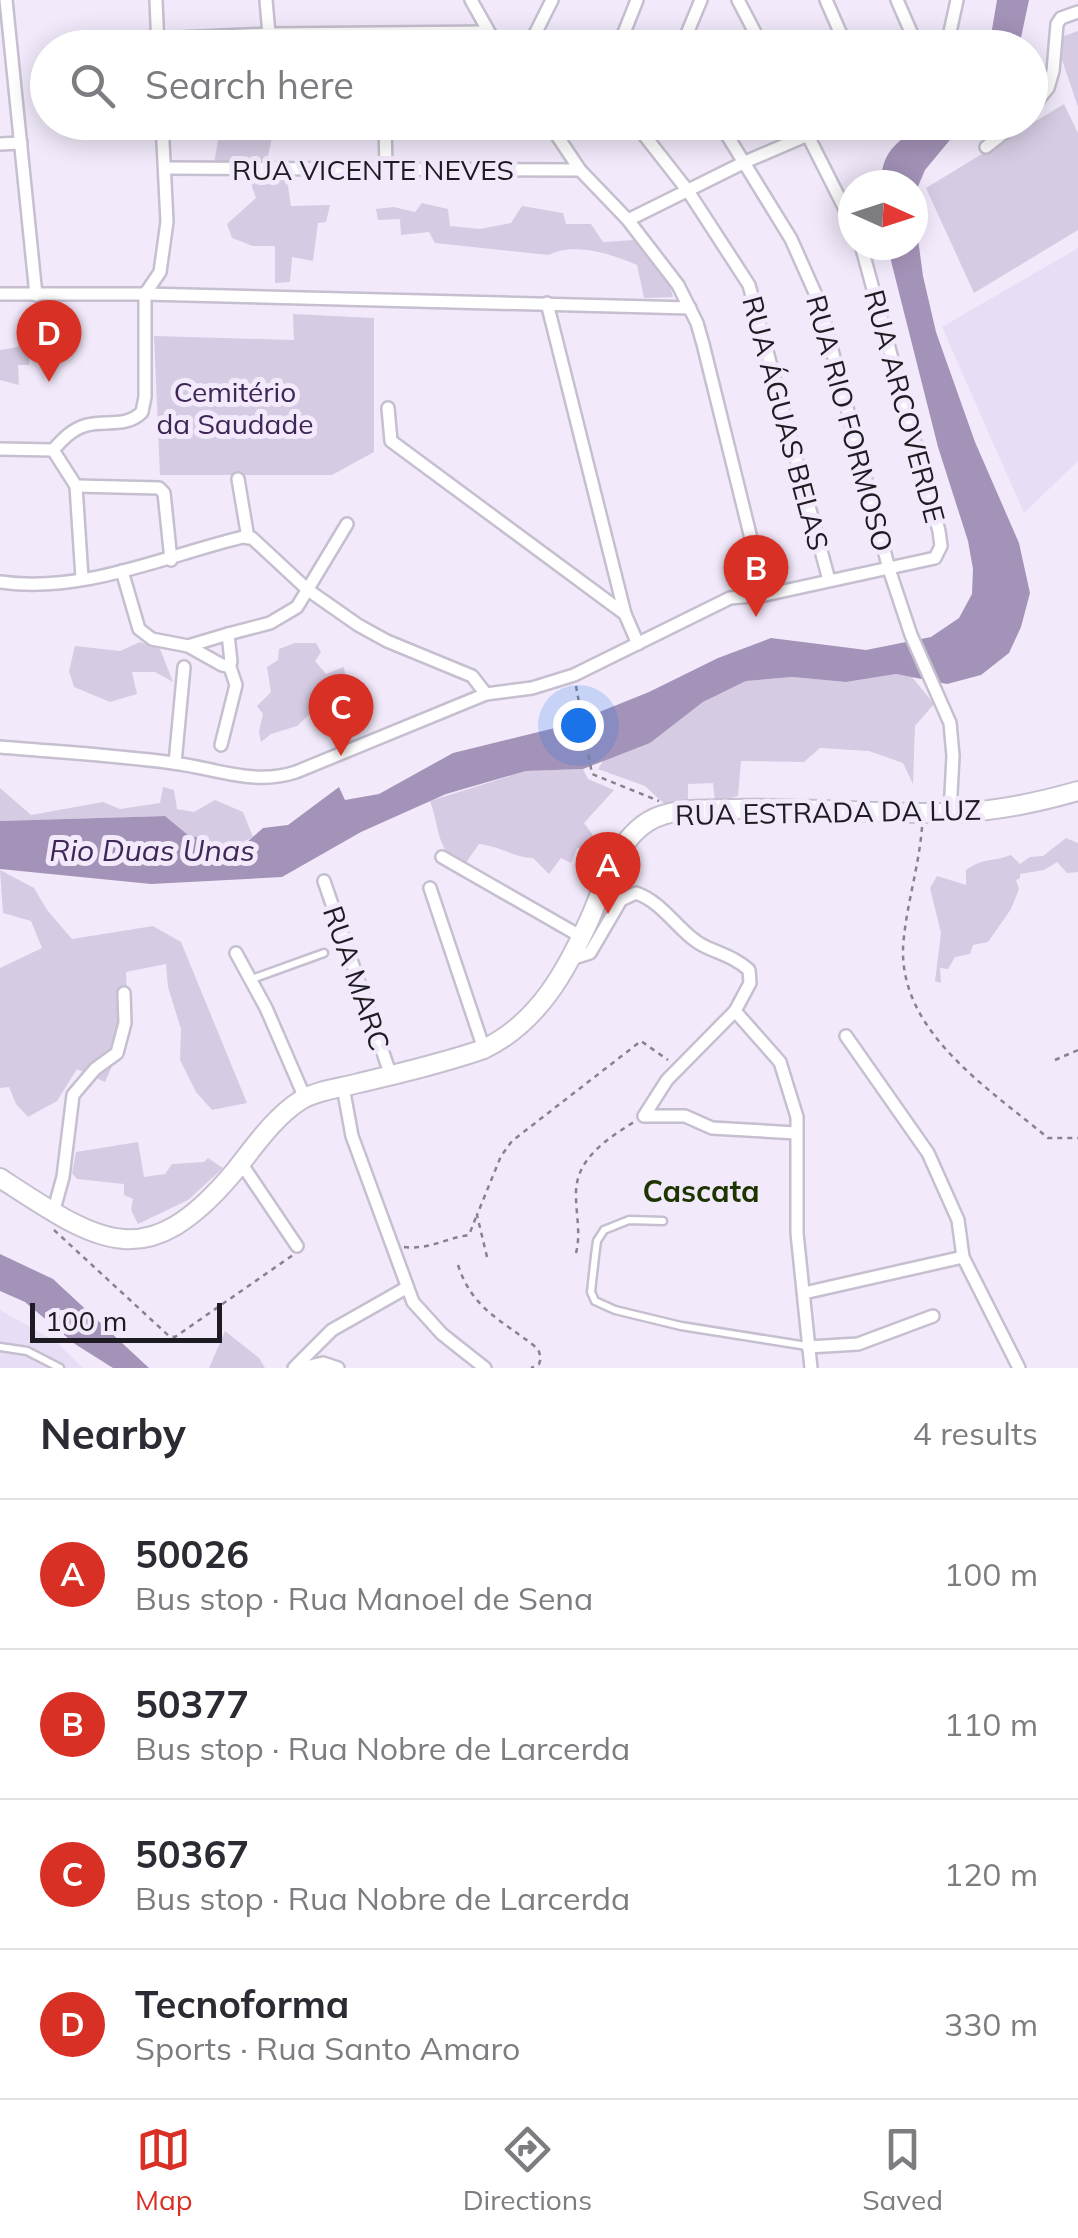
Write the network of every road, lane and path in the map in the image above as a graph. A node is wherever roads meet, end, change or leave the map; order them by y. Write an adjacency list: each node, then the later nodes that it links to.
1 (156, 0): 13 (street)
2 (266, 0): 14 (street)
3 (471, 0): 15 (street)
4 (637, 0): 17 (street)
5 (700, 0): 18 (street)
6 (738, 0): 19 (street)
7 (826, 0): 20 (street)
8 (897, 0): 21 (street)
9 (956, 0): 22 (street)
10 (549, 2): 16 (street)
11 (5, 5): 33 (street)
12 (1078, 12): 23 (street)
13 (157, 30)
14 (268, 30)
15 (487, 30)
16 (536, 30)
17 (625, 30)
18 (688, 30)
19 (753, 30)
20 (839, 30)
21 (910, 30)
22 (950, 30)
23 (1048, 88)
24 (163, 140): 36 (street)
25 (385, 140): 37 (street)
26 (560, 140): 38 (street)
27 (648, 140): 39 (street, RUA ÁGUAS BELAS)
28 (731, 140): 35 (street, RUA RIO FORMOSO)
29 (798, 140): 35 (street)
30 (810, 140): 40 (street)
31 (996, 140): 34 (street)
32 (0, 144): 33 (street)
33 (21, 144): 45 (street)
34 (986, 148)
35 (746, 162): 39 (street); 56 (street, RUA RIO FORMOSO)
36 (165, 168): 37 (street, RUA VICENTE NEVES); 44 (street)
37 (386, 168): 38 (street, RUA VICENTE NEVES)
38 (580, 170): 41 (street)
39 (688, 190): 41 (street); 59 (street, RUA ÁGUAS BELAS)
40 (838, 195)
41 (628, 220): 47 (street)
42 (864, 260): 56 (street, RUA ARCOVERDE)
43 (0, 294): 45 (street)
44 (145, 294): 45 (street); 46 (street); 50 (street)
45 (36, 295)
46 (547, 303): 47 (street); 63 (street)
47 (690, 308): 62 (street)
48 (388, 408): 63 (street)
49 (0, 449): 50 (street)
50 (53, 450): 52 (street)
51 (238, 479): 54 (street)
52 (76, 486): 55 (street); 58 (street)
53 (347, 524): 61 (street)
54 (248, 538): 55 (street); 61 (street)
55 (171, 560): 57 (street)
56 (889, 569): 59 (street); 77 (street, RUA RIO FORMOSO)
57 (122, 571): 58 (street); 66 (street)
58 (82, 578): 60 (street)
59 (829, 580): 62 (street)
60 (0, 582)
61 (308, 590): 64 (street); 70 (street)
62 (765, 595): 65 (street)
63 (625, 614): 65 (street)
64 (228, 634): 66 (street); 67 (street)
65 (638, 644): 69 (street)
66 (188, 646): 67 (street)
67 (229, 664): 71 (street)
68 (184, 666): 73 (street)
69 (574, 675): 70 (street); 75 (path)
70 (486, 694): 73 (street)
71 (221, 745)
72 (0, 747): 73 (street)
73 (175, 763)
74 (1078, 792): 77 (main road, RUA ESTRADA DA LUZ)
75 (651, 796)
76 (924, 811): 77 (main road, RUA ESTRADA DA LUZ); 81 (main road, RUA ESTRADA DA LUZ); 98 (path)
77 (950, 813)
78 (442, 857): 81 (street)
79 (324, 881): 93 (street, RUA MARC)
80 (430, 888): 89 (street)
81 (580, 936): 84 (main road, RUA ESTRADA DA LUZ)
82 (236, 952): 85 (street)
83 (324, 953): 85 (lane)
84 (568, 960): 87 (street); 89 (main road, RUA ESTRADA DA LUZ)
85 (252, 979): 95 (street)
86 (124, 993): 101 (street)
87 (734, 1011): 92 (street); 97 (street)
88 (846, 1036): 108 (street)
89 (484, 1049): 93 (main road, RUA ESTRADA DA LUZ)
90 (1078, 1050): 91 (path)
91 (1055, 1060)
92 (684, 1062): 96 (street); 102 (path)
93 (391, 1076): 94 (main road, RUA ESTRADA DA LUZ)
94 (343, 1087): 95 (main road, RUA ESTRADA DA LUZ); 104 (street)
95 (304, 1098): 99 (main road, RUA ESTRADA DA LUZ)
96 (644, 1116): 97 (street); 106 (path)
97 (796, 1133): 111 (street)
98 (1078, 1138)
99 (241, 1163): 101 (main road, RUA ESTRADA DA LUZ); 105 (street)
100 (1, 1176): 101 (main road, RUA ESTRADA DA LUZ)
101 (54, 1213): 105 (path)
102 (476, 1216): 104 (path); 107 (path)
103 (663, 1220): 114 (lane)
104 (390, 1244): 110 (street)
105 (297, 1246)
106 (576, 1253)
107 (487, 1256)
108 (963, 1257): 111 (street); 121 (street)
109 (458, 1265): 119 (path)
110 (406, 1288): 116 (street); 118 (street)
111 (804, 1293): 114 (street)
112 (933, 1316): 114 (street)
113 (0, 1346): 115 (lane)
114 (808, 1346): 120 (street)
115 (60, 1368)
116 (297, 1368): 117 (street)
117 (338, 1368)
118 (486, 1368)
119 (531, 1368)
120 (811, 1368)
121 (1019, 1368)

